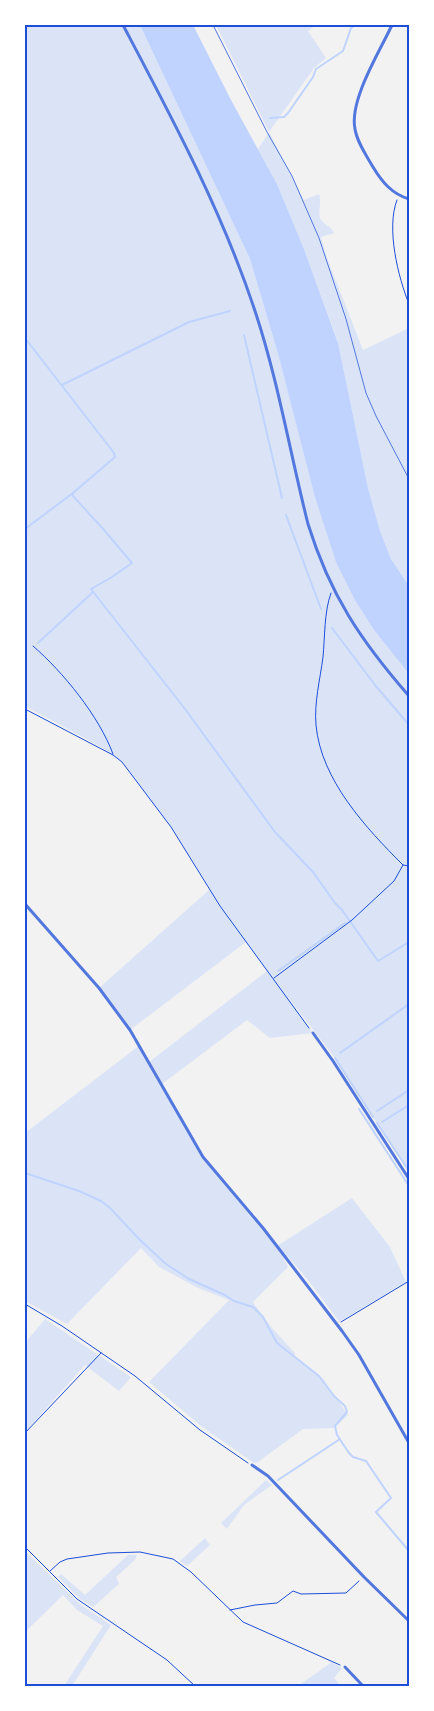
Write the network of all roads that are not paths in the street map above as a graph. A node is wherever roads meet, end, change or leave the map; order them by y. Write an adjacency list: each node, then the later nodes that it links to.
1 (123, 25): 6 (street)
2 (213, 25): 5 (lane)
3 (392, 25): 4 (street)
4 (409, 199)
5 (409, 479)
6 (409, 696)
7 (25, 904): 10 (street)
8 (313, 1033): 9 (street)
9 (409, 1179)
10 (409, 1443)
11 (252, 1465): 12 (street)
12 (409, 1622)
13 (345, 1667): 14 (street)
14 (363, 1686)

